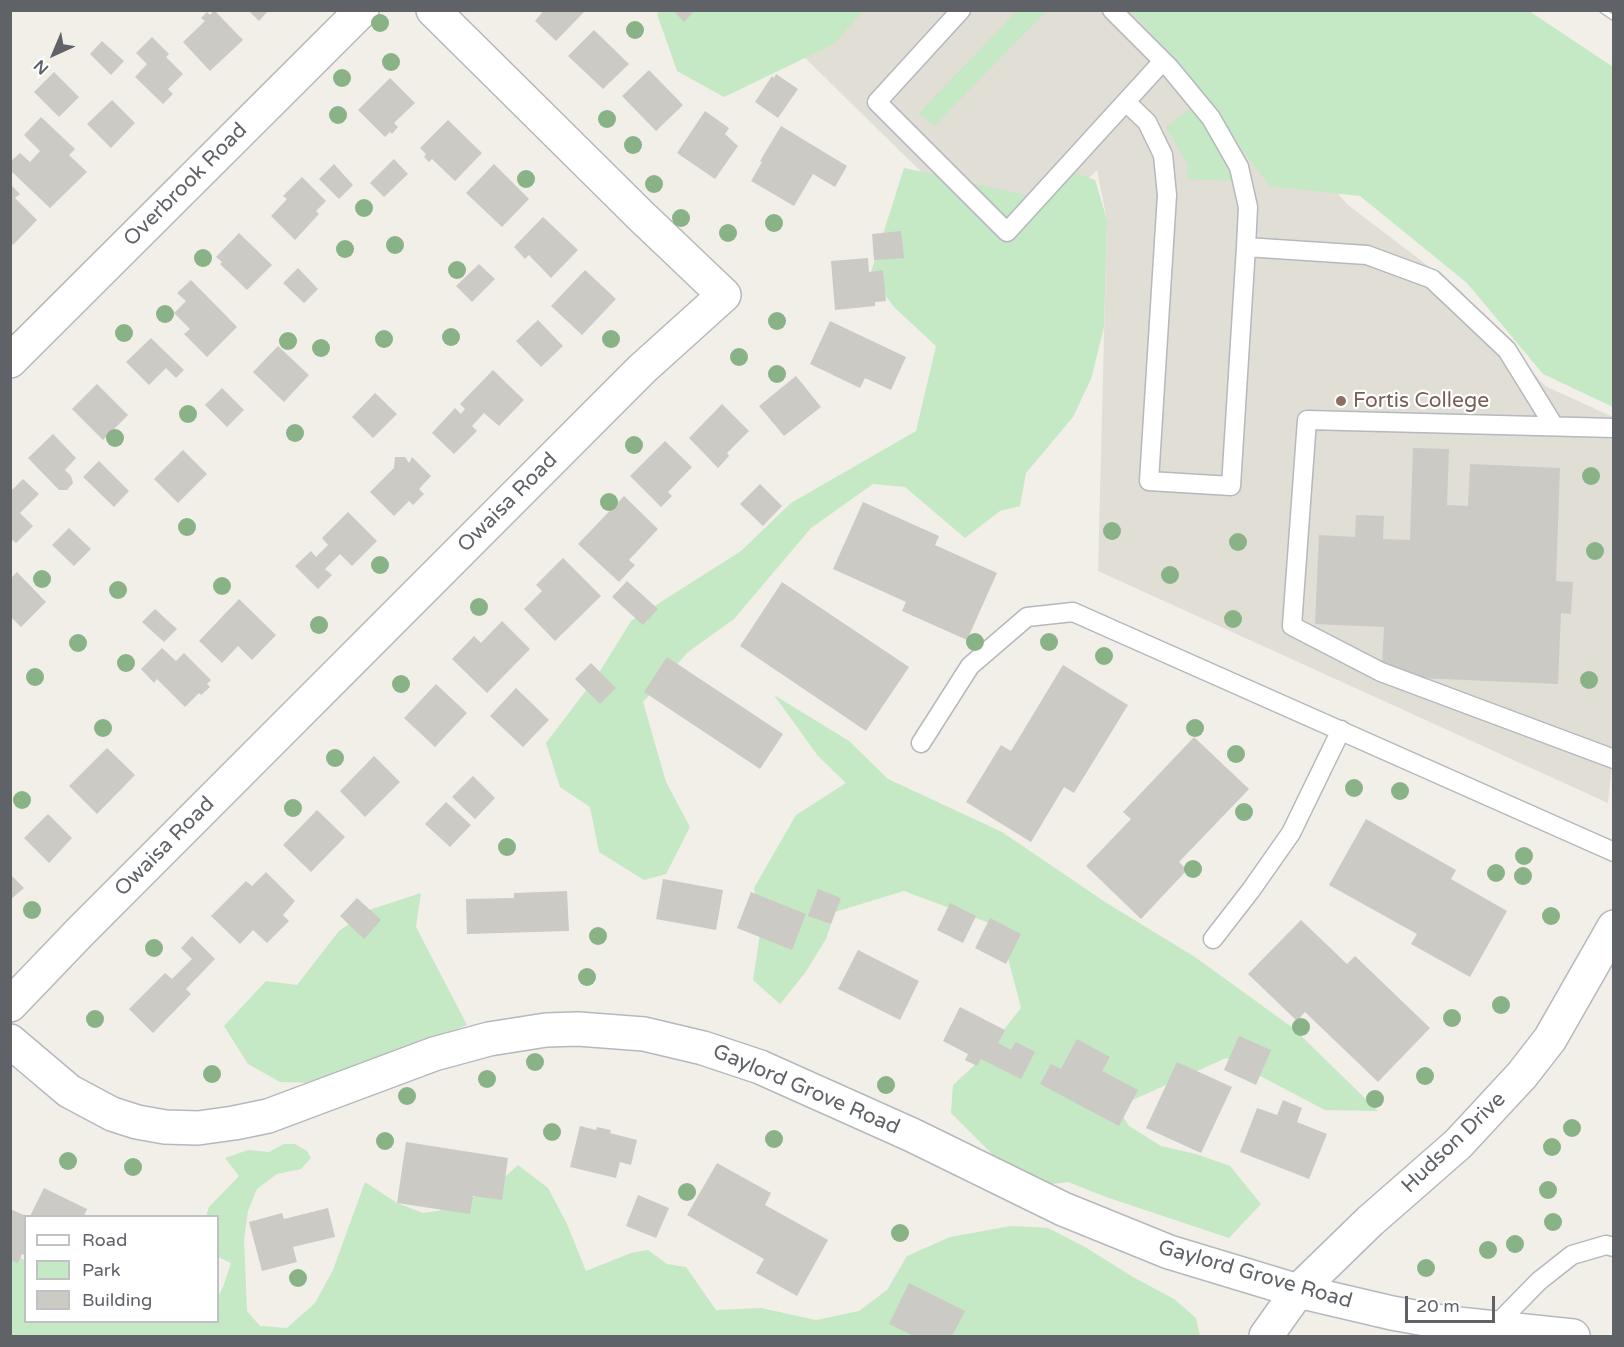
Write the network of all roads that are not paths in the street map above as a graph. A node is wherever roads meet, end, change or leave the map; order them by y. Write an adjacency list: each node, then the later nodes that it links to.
1 (362, 10): 8 (street, Overbrook Road)
2 (433, 10): 17 (street, Owaisa Road)
3 (961, 10): 6 (lane)
4 (1112, 10): 5 (lane)
5 (1163, 61): 6 (lane); 7 (lane)
6 (1126, 102): 7 (lane)
7 (1246, 247): 9 (lane)
8 (10, 361)
9 (1554, 426): 10 (lane); 13 (lane)
10 (1614, 428)
11 (1341, 730): 12 (lane); 14 (lane); 16 (lane)
12 (921, 743)
13 (1614, 759)
14 (1614, 852)
15 (1614, 927): 20 (street, Hudson Drive)
16 (1213, 939)
17 (10, 1005)
18 (10, 1041): 20 (street, Gaylord Grove Road)
19 (1614, 1247): 21 (lane)
20 (1298, 1291): 21 (street, Gaylord Grove Road); 22 (street, Hudson Drive)
21 (1493, 1328): 23 (street, Gaylord Grove Road)
22 (1266, 1336)
23 (1573, 1336)

